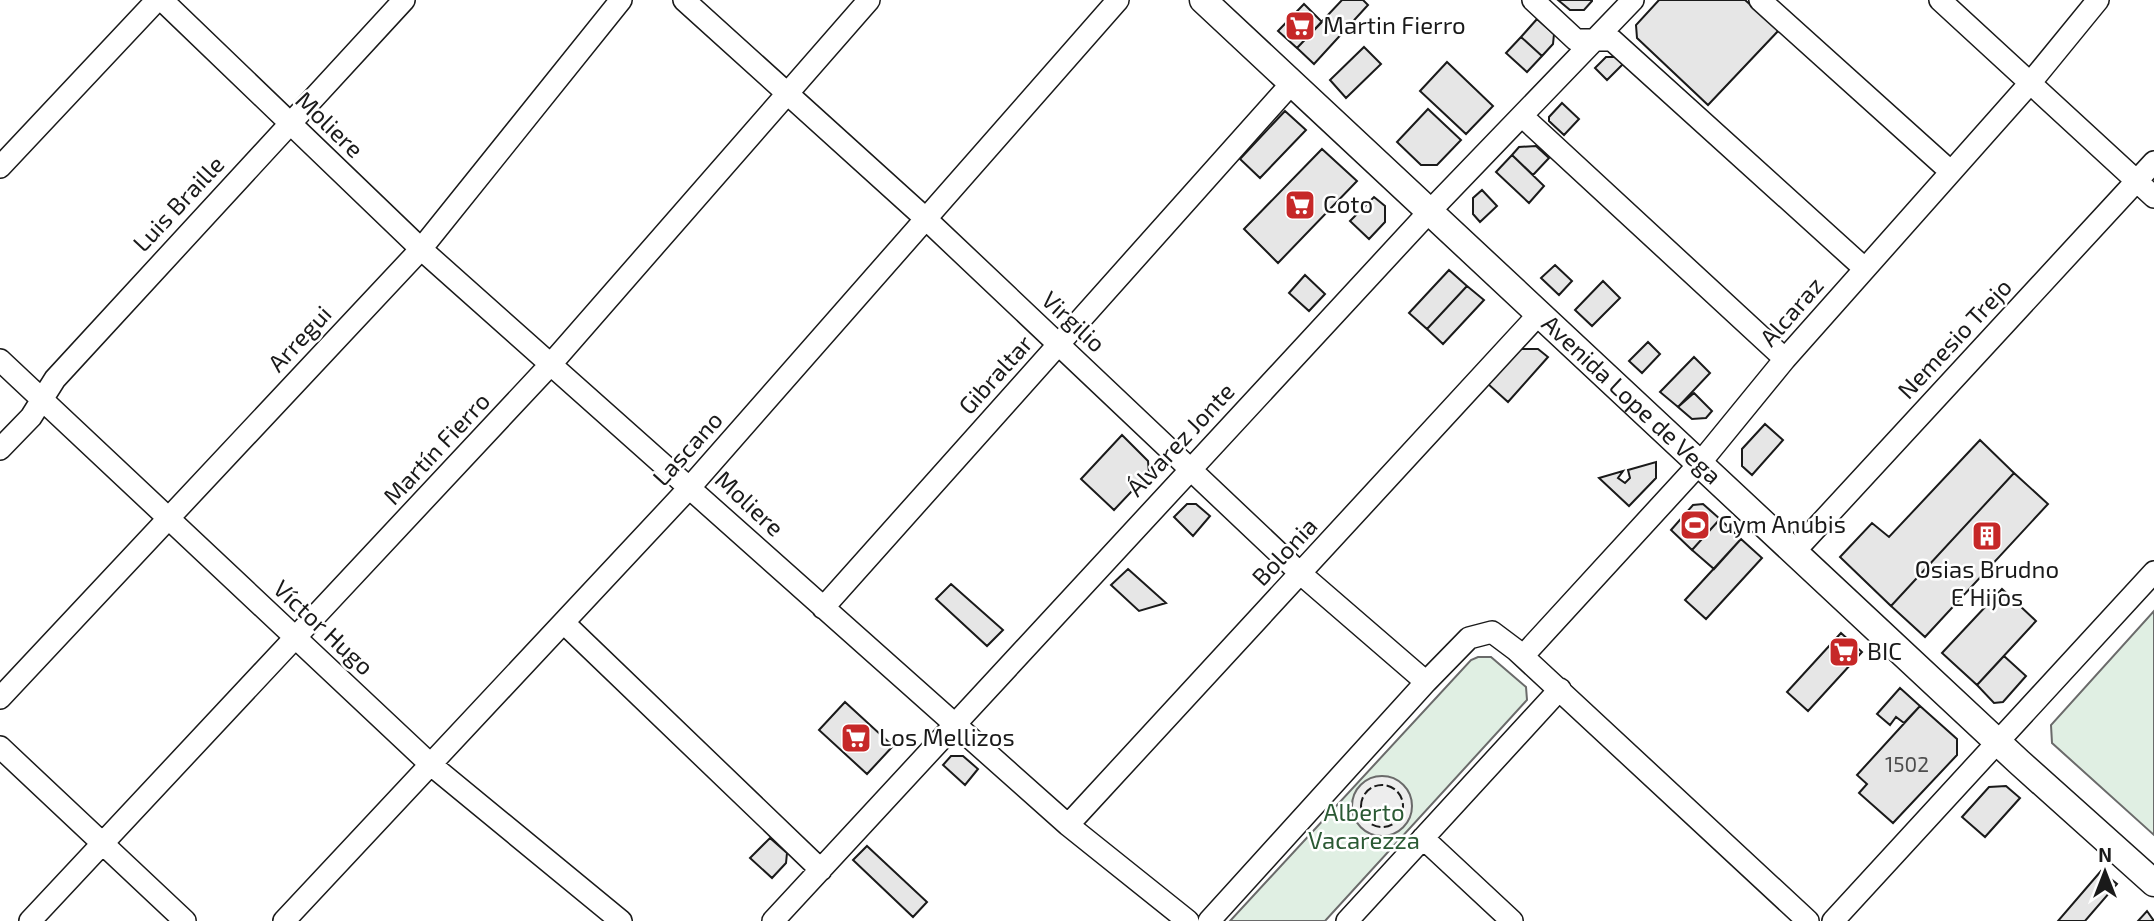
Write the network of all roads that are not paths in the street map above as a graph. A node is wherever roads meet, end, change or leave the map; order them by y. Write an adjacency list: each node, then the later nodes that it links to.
1 (157, 0): 21 (street)
2 (162, 0): 19 (street, Moliere)
3 (404, 0): 19 (street, Luis Braille)
4 (621, 0): 27 (street, Arregui)
5 (684, 0): 17 (street, Virgilio)
6 (869, 0): 17 (street, Martín Fierro)
7 (1118, 0): 26 (street, Lascano)
8 (1203, 0): 16 (main road, Avenida Lope de Vega)
9 (1533, 0): 14 (street)
10 (1633, 0): 14 (street, Álvarez Jonte)
11 (1760, 0): 22 (street)
12 (1940, 0): 15 (street)
13 (2098, 0): 15 (street, Alcaraz)
14 (1594, 40): 18 (street, Álvarez Jonte); 28 (street)
15 (2031, 82): 22 (street, Alcaraz); 23 (street)
16 (1291, 84): 25 (main road, Avenida Lope de Vega); 30 (street, Gibraltar)
17 (788, 94): 26 (street, Virgilio); 33 (street, Martín Fierro)
18 (1522, 116): 25 (street, Álvarez Jonte); 31 (street)
19 (289, 123): 27 (street, Moliere); 34 (street, Luis Braille)
20 (2154, 162): 23 (street, Nemesio Trejo)
21 (0, 167)
22 (1950, 171): 28 (street, Alcaraz)
23 (2136, 181): 24 (street); 40 (street, Nemesio Trejo)
24 (2154, 197)
25 (1429, 212): 29 (main road, Avenida Lope de Vega); 37 (street, Álvarez Jonte)
26 (925, 218): 30 (street, Virgilio); 38 (street, Lascano)
27 (421, 249): 33 (street, Moliere); 39 (street, Arregui)
28 (1864, 268): 31 (street, Alcaraz)
29 (1539, 314): 36 (main road, Avenida Lope de Vega); 42 (street, Bolonia)
30 (1059, 344): 37 (street, Virgilio); 43 (street, Gibraltar)
31 (1785, 359): 36 (street, Alcaraz)
32 (0, 360): 34 (street, Víctor Hugo)
33 (551, 364): 38 (street, Moliere); 45 (street, Martín Fierro)
34 (41, 399): 35 (street, Luis Braille); 39 (street, Víctor Hugo)
35 (0, 449)
36 (1700, 463): 40 (main road, Avenida Lope de Vega); 46 (street, Alcaraz)
37 (1190, 468): 42 (street, Virgilio); 50 (street, Álvarez Jonte)
38 (691, 486): 43 (street, Moliere); 44 (street, Lascano)
39 (169, 518): 45 (street, Víctor Hugo); 49 (street, Arregui)
40 (1794, 552): 51 (main road, Avenida Lope de Vega)
41 (2154, 572): 51 (street)
42 (1301, 574): 47 (street, Virgilio); 54 (street, Bolonia)
43 (823, 608): 50 (street, Moliere)
44 (564, 623): 53 (street, Lascano); 57 (street)
45 (296, 639): 53 (street, Víctor Hugo); 56 (street, Martín Fierro)
46 (1523, 656): 47 (street); 48 (street)
47 (1426, 682): 65 (street)
48 (1560, 689): 55 (street); 68 (street)
49 (0, 698)
50 (956, 725): 54 (street, Moliere); 57 (street, Álvarez Jonte)
51 (1998, 742): 58 (main road, Avenida Lope de Vega); 69 (street)
52 (0, 747): 56 (street)
53 (430, 764): 61 (street, Lascano); 62 (street, Víctor Hugo)
54 (1068, 825): 64 (street, Moliere)
55 (1423, 838): 66 (street); 67 (street)
56 (102, 844): 59 (street, Martín Fierro); 60 (street)
57 (821, 870): 63 (street, Álvarez Jonte)
58 (2154, 883)
59 (30, 921)
60 (185, 921)
61 (284, 921)
62 (621, 921)
63 (773, 921)
64 (1188, 921)
65 (1209, 921)
66 (1347, 921)
67 (1512, 921)
68 (1808, 921)
69 (1833, 921)

